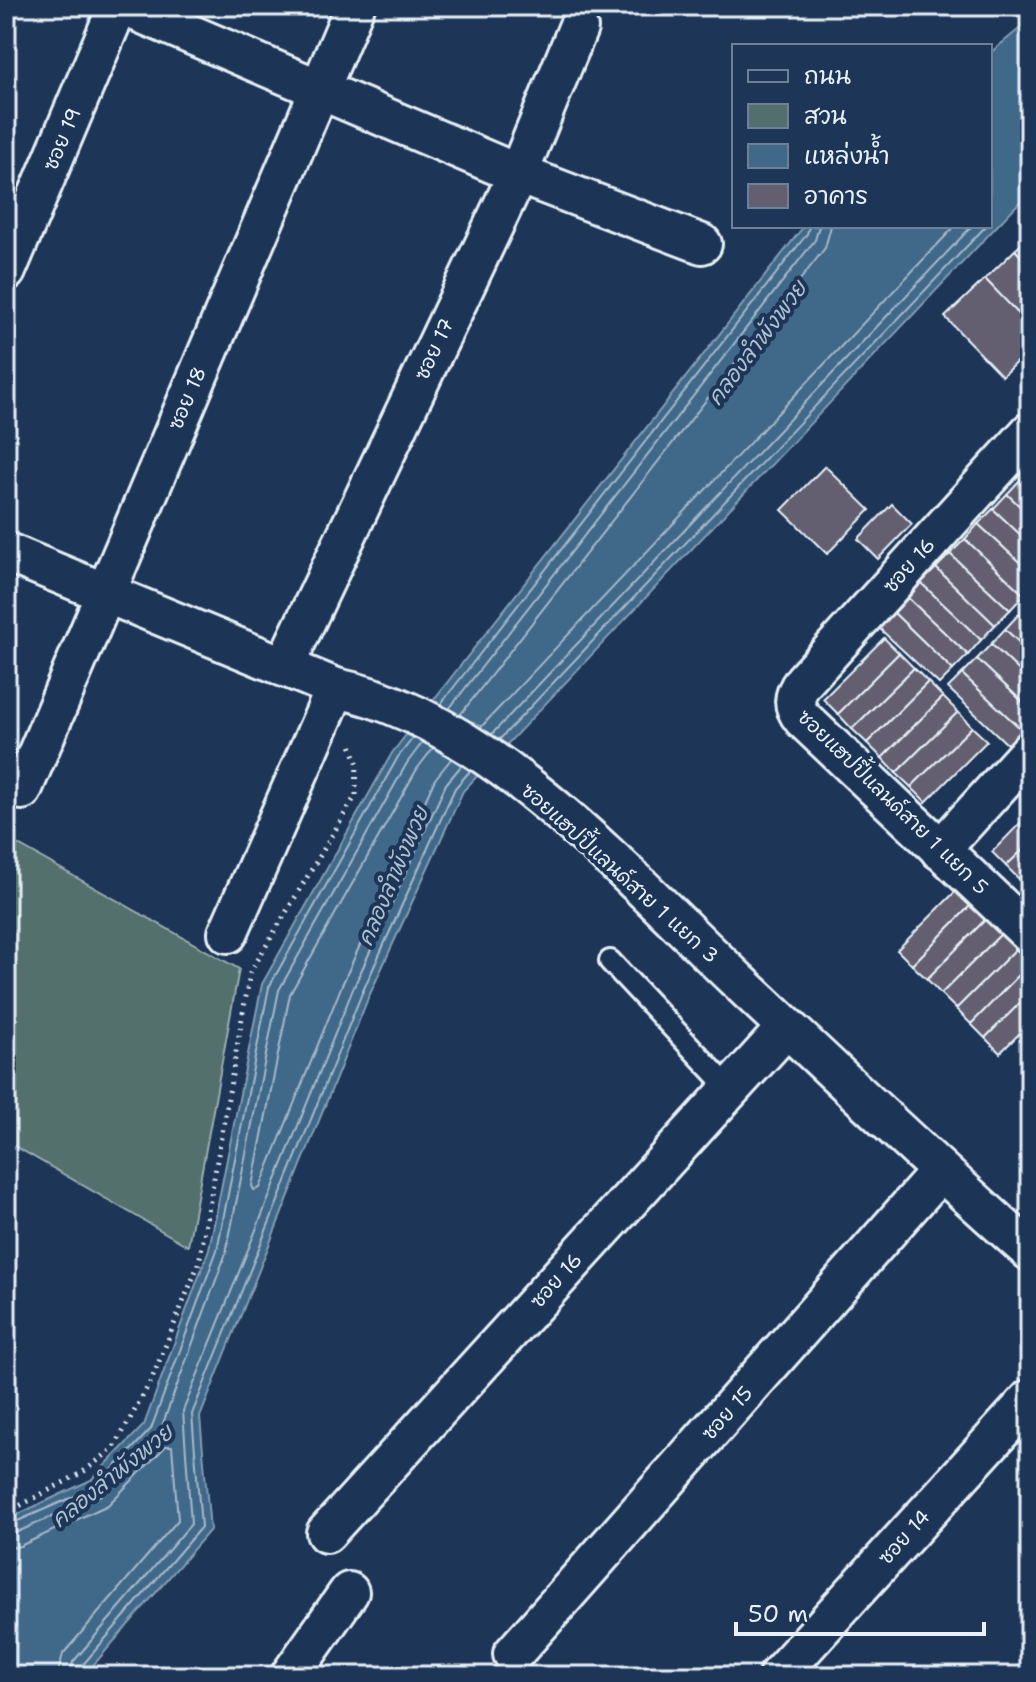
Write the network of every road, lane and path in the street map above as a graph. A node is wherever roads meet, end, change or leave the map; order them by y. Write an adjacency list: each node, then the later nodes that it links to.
1 (118, 6): 8 (street, ซอย 19)
2 (124, 6): 5 (street)
3 (355, 6): 5 (street, ซอย 18)
4 (578, 28): 6 (street, ซอย 17)
5 (320, 88): 6 (street); 11 (street, ซอย 18)
6 (518, 174): 7 (street); 12 (street, ซอย 17)
7 (702, 244)
8 (6, 271)
9 (1030, 432): 14 (street, ซอย 16)
10 (6, 552): 11 (street, ซอยแฮปปี้แลนด์สาย 1 แยก 3)
11 (103, 594): 12 (street, ซอยแฮปปี้แลนด์สาย 1 แยก 3); 16 (street, ซอย 18)
12 (284, 667): 13 (street, ซอยแฮปปี้แลนด์สาย 1 แยก 3)
13 (344, 698): 18 (street); 21 (street, ซอยแฮปปี้แลนด์สาย 1 แยก 3); 26 (path)
14 (795, 701): 17 (street, ซอยแฮปปี้แลนด์สาย 1 แยก 5)
15 (1030, 751): 17 (street)
16 (22, 790)
17 (940, 850): 19 (street, ซอยแฮปปี้แลนด์สาย 1 แยก 5)
18 (228, 933)
19 (1030, 934)
20 (610, 961): 22 (lane)
21 (787, 1027): 22 (street, ซอย 16); 23 (street, ซอยแฮปปี้แลนด์สาย 1 แยก 3)
22 (730, 1089): 27 (street, ซอย 16)
23 (940, 1172): 24 (street, ซอยแฮปปี้แลนด์สาย 1 แยก 3); 29 (street, ซอย 15)
24 (1030, 1251)
25 (1030, 1399): 31 (street, ซอย 14)
26 (6, 1513)
27 (326, 1533)
28 (349, 1592): 30 (street)
29 (513, 1654)
30 (290, 1676)
31 (778, 1676)

